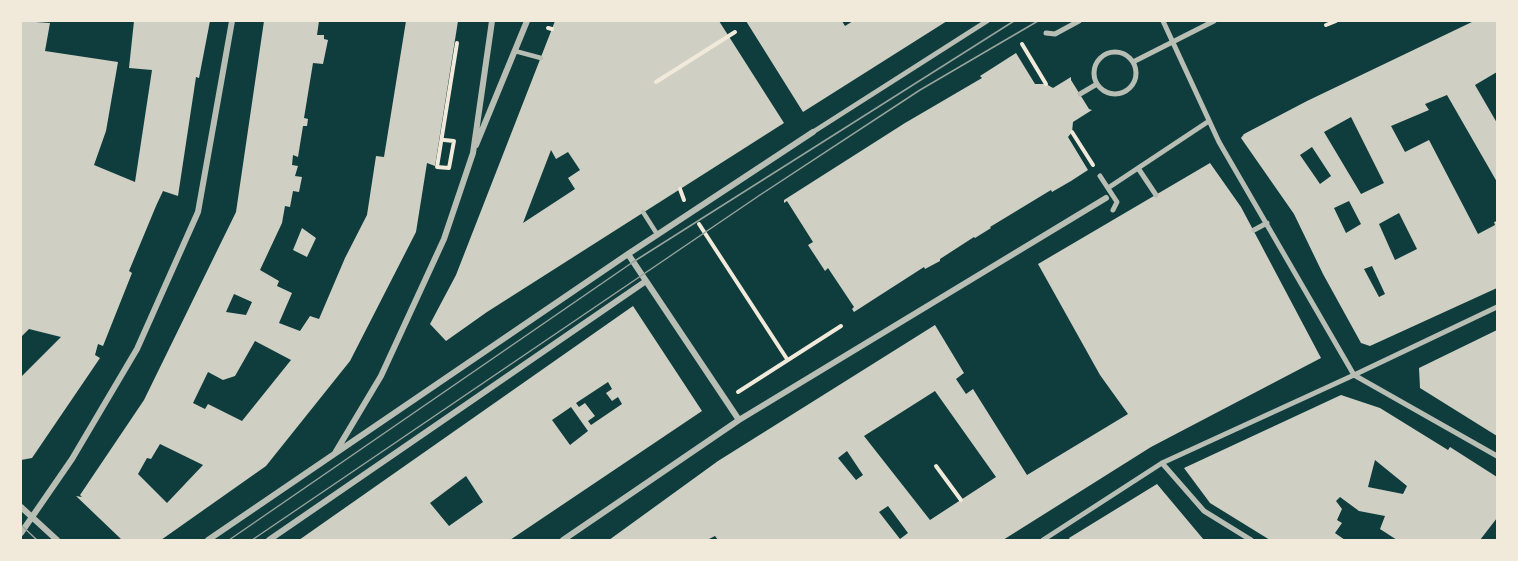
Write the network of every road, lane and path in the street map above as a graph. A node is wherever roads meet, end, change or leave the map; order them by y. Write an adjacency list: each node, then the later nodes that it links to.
1 (231, 21): 54 (street)
2 (492, 21): 26 (street)
3 (527, 21): 15 (street)
4 (987, 21): 23 (street)
5 (1079, 21): 11 (street)
6 (1163, 21): 12 (street)
7 (1214, 21): 12 (street)
8 (1336, 21): 9 (path)
9 (1326, 25)
10 (735, 32): 18 (path)
11 (1046, 33)
12 (1173, 42): 17 (street); 22 (street)
13 (457, 43): 25 (path)
14 (1022, 44): 19 (path)
15 (515, 51): 16 (lane); 26 (street)
16 (541, 58)
17 (1133, 62): 20 (street); 20 (street)
18 (656, 82)
19 (1046, 84)
20 (1096, 84): 21 (street)
21 (1080, 94)
22 (1209, 121): 27 (street); 36 (street)
23 (813, 132): 38 (street)
24 (1072, 132): 28 (path)
25 (444, 140)
26 (473, 153): 48 (street)
27 (1138, 168): 29 (street); 31 (street)
28 (1101, 176): 29 (street)
29 (1108, 188): 32 (street)
30 (680, 189): 33 (path)
31 (1156, 195)
32 (1109, 196): 34 (street); 47 (street)
33 (684, 201)
34 (1113, 210)
35 (644, 212): 38 (lane)
36 (1267, 223): 37 (street); 45 (street)
37 (1254, 230)
38 (657, 234): 40 (street)
39 (713, 244): 44 (path)
40 (628, 254): 41 (street); 48 (street)
41 (646, 281): 47 (street); 58 (street)
42 (1497, 307): 45 (street)
43 (841, 326): 44 (path)
44 (788, 359): 46 (path)
45 (1354, 375): 49 (street); 50 (street)
46 (732, 382)
47 (739, 420): 59 (street)
48 (333, 455): 57 (street)
49 (1497, 456)
50 (1162, 463): 60 (street); 61 (street)
51 (936, 466): 52 (path)
52 (962, 500)
53 (21, 507): 54 (street)
54 (33, 518): 55 (street); 56 (street)
55 (21, 533)
56 (57, 540)
57 (208, 540)
58 (269, 540)
59 (563, 540)
60 (1043, 540)
61 (1251, 540)

